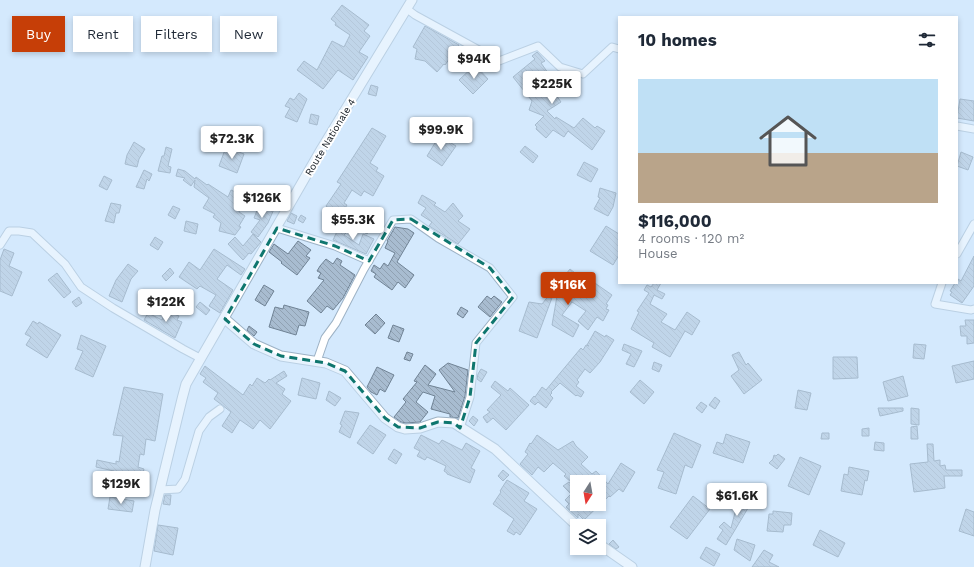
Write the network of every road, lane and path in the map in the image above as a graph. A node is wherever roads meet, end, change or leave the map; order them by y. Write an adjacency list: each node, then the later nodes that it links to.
1 (412, 0): 2 (main road, Route Nationale 4)
2 (407, 9): 3 (street); 7 (main road, Route Nationale 4)
3 (618, 49)
4 (958, 126): 5 (street)
5 (974, 129)
6 (974, 224): 9 (street)
7 (277, 228): 10 (street); 13 (main road, Route Nationale 4)
8 (0, 245): 14 (street)
9 (958, 252)
10 (369, 261): 15 (street); 17 (street)
11 (942, 284): 12 (street)
12 (974, 309)
13 (225, 319): 14 (main road, Route Nationale 4); 15 (main road)
14 (200, 358): 18 (main road, Route Nationale 4)
15 (316, 362): 17 (main road)
16 (220, 408): 18 (street)
17 (460, 428): 19 (main road)
18 (160, 490): 21 (main road, Route Nationale 4)
19 (570, 519)
20 (606, 549): 22 (main road)
21 (145, 567)
22 (632, 567)

